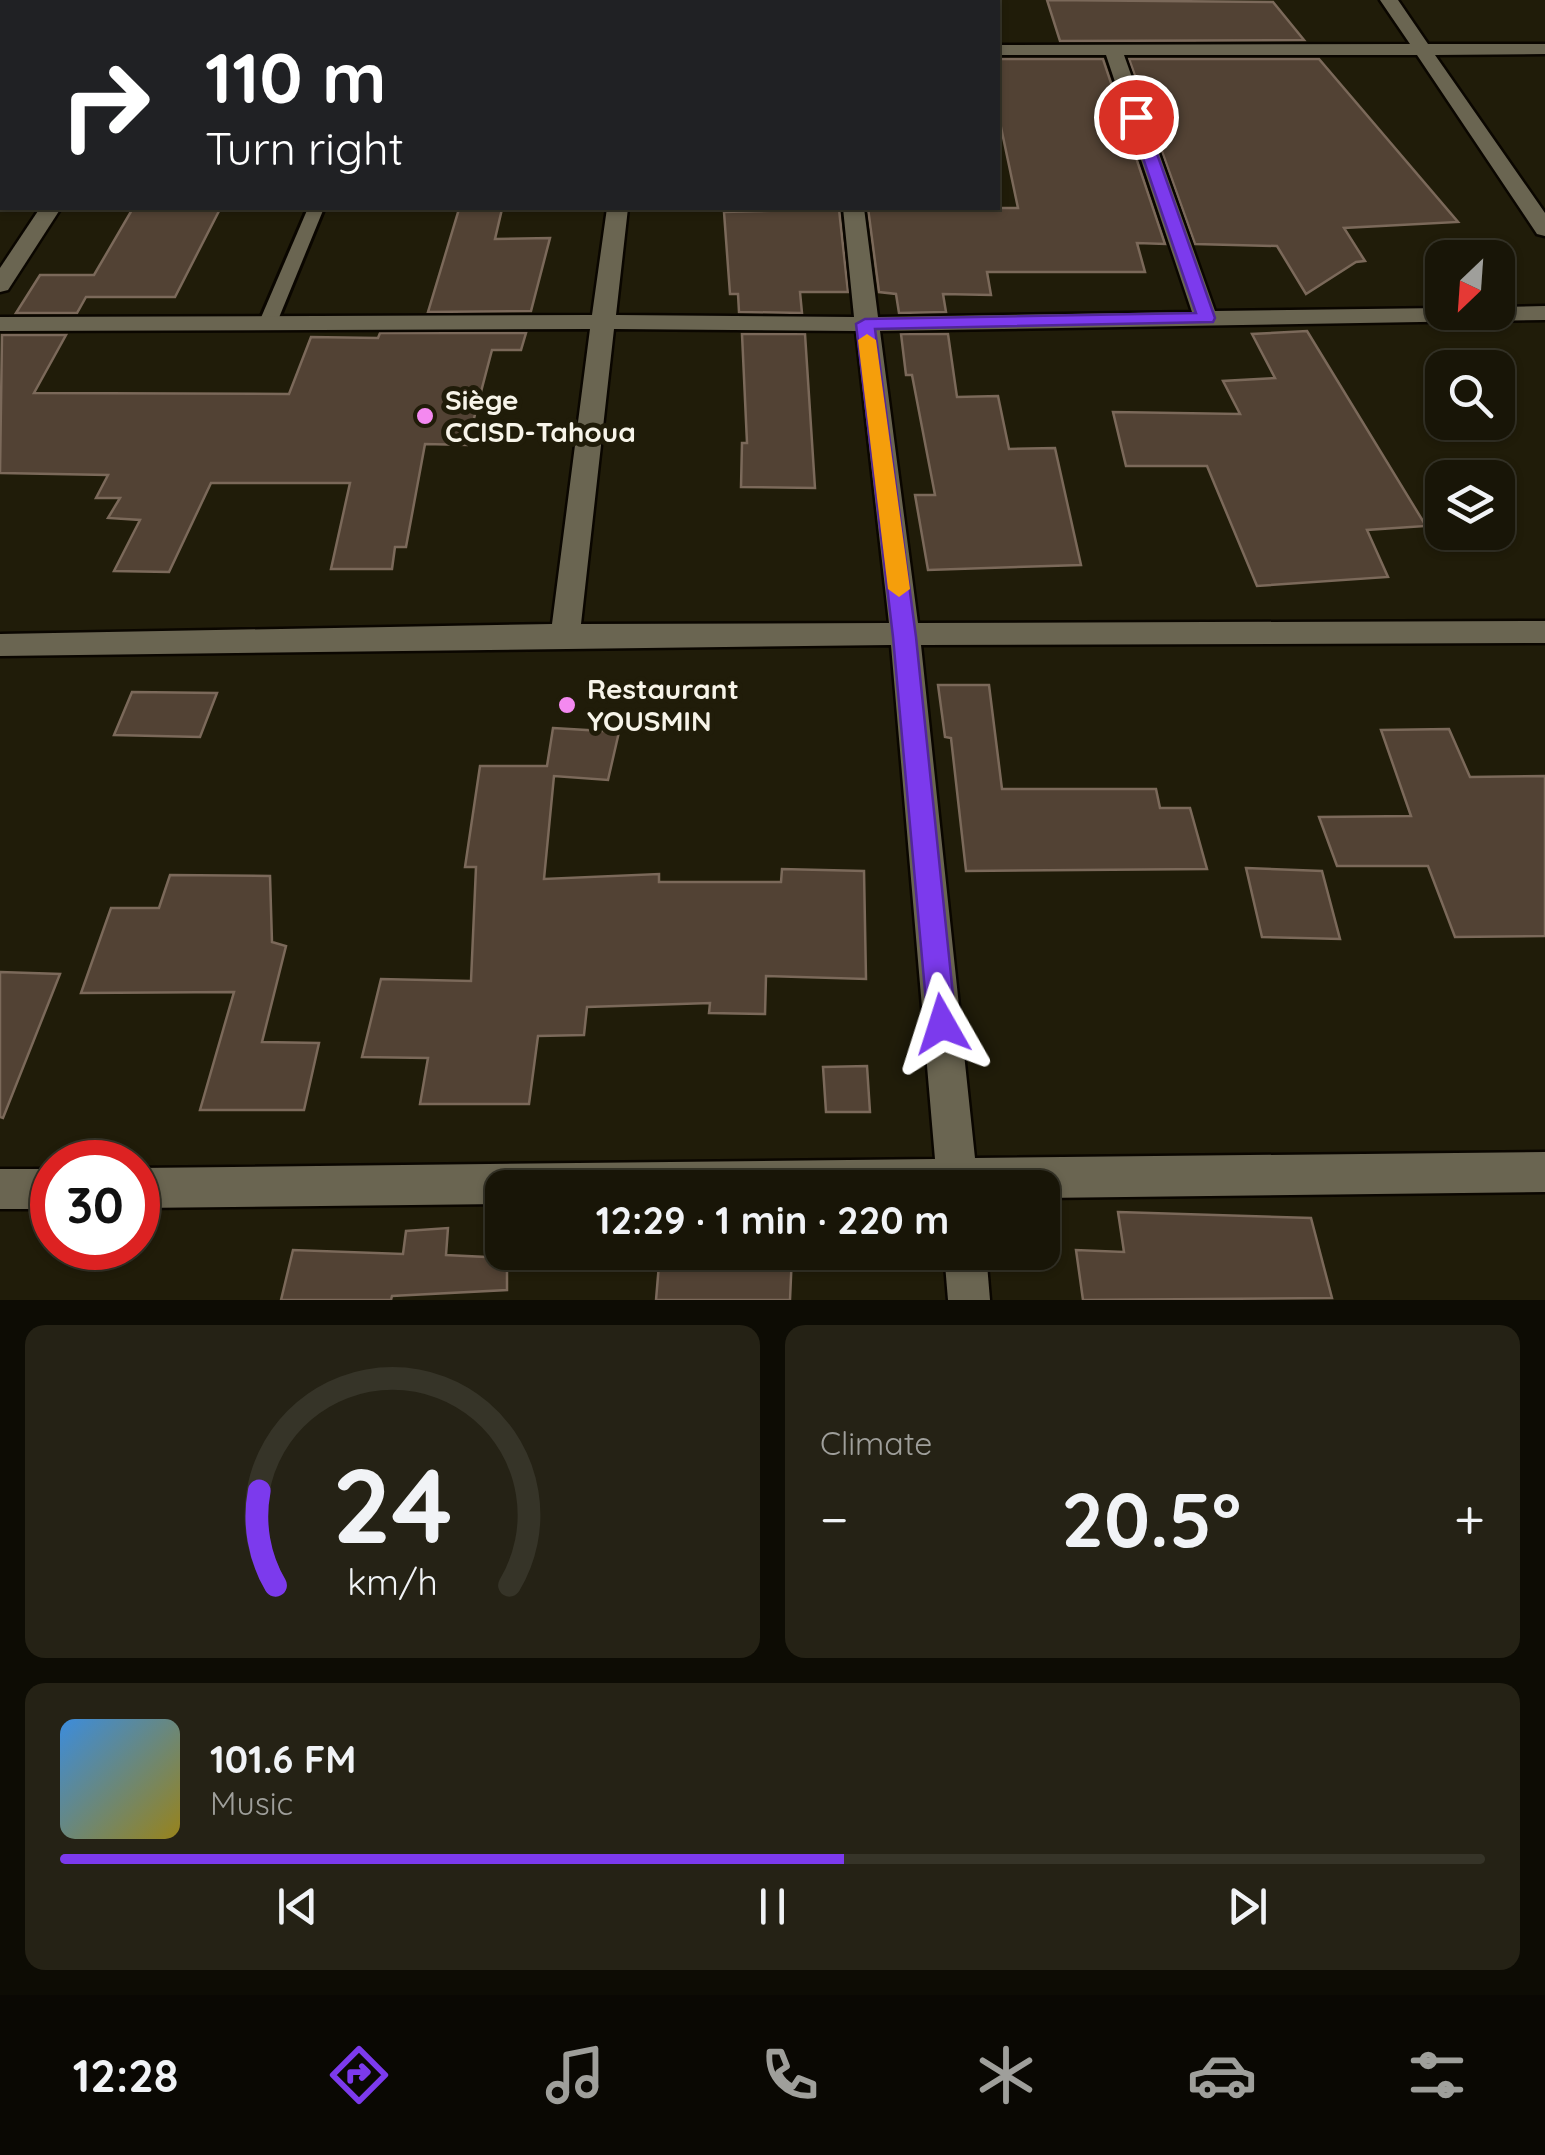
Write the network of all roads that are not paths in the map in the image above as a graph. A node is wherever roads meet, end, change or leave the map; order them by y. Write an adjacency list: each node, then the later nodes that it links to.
1 (1389, 0): 5 (street)
2 (1545, 49): 5 (street)
3 (1000, 50): 4 (street)
4 (1113, 50): 5 (street); 13 (street)
5 (1422, 50): 10 (street)
6 (49, 210): 11 (street)
7 (315, 210): 14 (lane)
8 (617, 210): 15 (street)
9 (853, 210): 17 (street)
10 (1545, 229)
11 (0, 285)
12 (1545, 313): 13 (street)
13 (1206, 318): 17 (street)
14 (269, 320): 15 (street); 16 (street)
15 (603, 322): 17 (street); 19 (street)
16 (0, 324)
17 (865, 324): 20 (street)
18 (1545, 632): 20 (street)
19 (565, 635): 20 (street); 21 (street)
20 (905, 637): 22 (street)
21 (0, 644)
22 (957, 1170)
23 (1545, 1172): 24 (street)
24 (1060, 1181)
25 (485, 1186): 27 (street)
26 (30, 1188): 28 (street)
27 (160, 1188)
28 (0, 1189)
29 (966, 1270): 30 (street)
30 (969, 1300)

